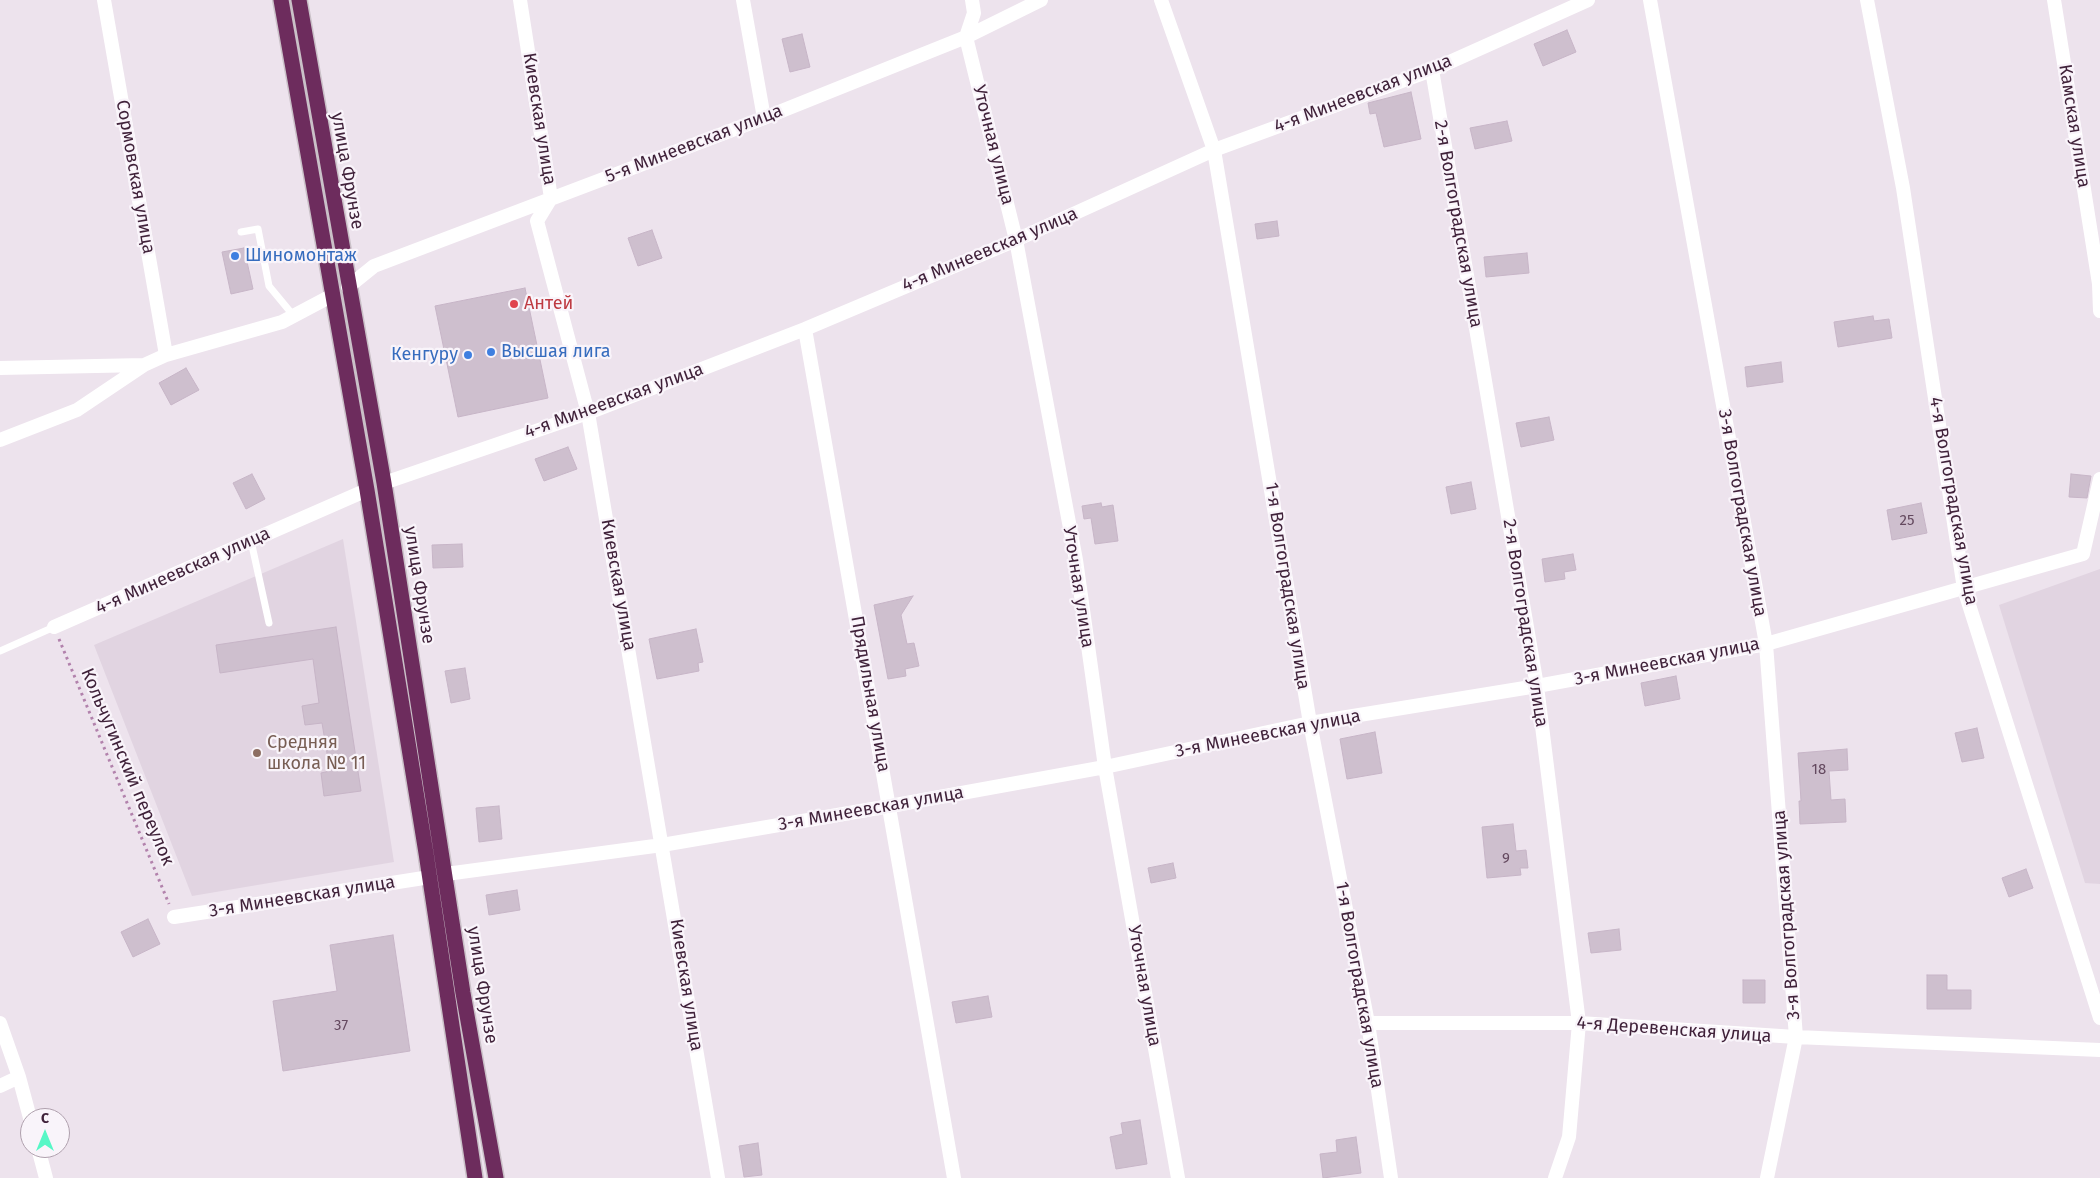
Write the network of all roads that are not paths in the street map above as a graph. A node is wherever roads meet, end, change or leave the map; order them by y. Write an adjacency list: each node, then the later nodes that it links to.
1 (104, 0): 25 (street, Сормовская улица)
2 (281, 0): 21 (highway, улица Фрунзе)
3 (298, 0): 20 (highway, улица Фрунзе)
4 (520, 0): 17 (street, Киевская улица)
5 (744, 0): 15 (street)
6 (972, 0): 13 (street)
7 (1041, 0): 13 (street, 5-я Минеевская улица)
8 (1161, 0): 16 (street, 1-я Волгоградская улица)
9 (1588, 0): 14 (street, 4-я Минеевская улица)
10 (1650, 0): 37 (street, 3-я Волгоградская улица)
11 (1867, 0): 34 (street, 4-я Волгоградская улица)
12 (2054, 0): 22 (street, Камская улица)
13 (966, 37): 15 (street, 5-я Минеевская улица); 19 (street, Уточная улица)
14 (1432, 70): 16 (street, 4-я Минеевская улица); 39 (street, 2-я Волгоградская улица)
15 (764, 118): 17 (street, 5-я Минеевская улица)
16 (1214, 150): 19 (street, 4-я Минеевская улица); 40 (street, 1-я Волгоградская улица)
17 (551, 198): 20 (street, 5-я Минеевская улица); 28 (street, Киевская улица)
18 (241, 232): 23 (lane)
19 (1016, 240): 24 (street, 4-я Минеевская улица); 41 (street, Уточная улица)
20 (348, 287): 21 (highway); 31 (highway, улица Фрунзе)
21 (333, 295): 23 (street); 32 (highway, улица Фрунзе)
22 (2100, 311)
23 (294, 315): 25 (street)
24 (805, 329): 28 (street, 4-я Минеевская улица); 42 (street, Прядильная улица)
25 (166, 354): 26 (street)
26 (144, 365): 27 (street); 29 (street)
27 (0, 368)
28 (588, 412): 31 (street, 4-я Минеевская улица); 43 (street, Киевская улица)
29 (0, 440)
30 (2100, 479): 34 (street, 3-я Минеевская улица)
31 (384, 483): 32 (highway); 44 (highway, улица Фрунзе)
32 (367, 490): 33 (street, 4-я Минеевская улица); 45 (highway, улица Фрунзе)
33 (251, 541): 35 (lane); 36 (street, 4-я Минеевская улица)
34 (1964, 589): 37 (street, 3-я Минеевская улица); 47 (street, 4-я Волгоградская улица)
35 (269, 624)
36 (54, 627): 38 (lane, 4-я Минеевская улица)
37 (1766, 644): 39 (street, 3-я Минеевская улица); 51 (street, 3-я Волгоградская улица)
38 (0, 651)
39 (1537, 686): 40 (street, 3-я Минеевская улица); 50 (street, 2-я Волгоградская улица)
40 (1310, 723): 41 (street, 3-я Минеевская улица); 49 (street, 1-я Волгоградская улица)
41 (1105, 767): 42 (street, 3-я Минеевская улица); 62 (street, Уточная улица)
42 (890, 806): 43 (street, 3-я Минеевская улица); 61 (street, Прядильная улица)
43 (662, 845): 44 (street, 3-я Минеевская улица); 60 (street, Киевская улица)
44 (446, 874): 45 (highway); 59 (highway, улица Фрунзе)
45 (430, 877): 46 (street, 3-я Минеевская улица); 58 (highway, улица Фрунзе)
46 (174, 917)
47 (2100, 1018)
48 (0, 1023): 53 (street)
49 (1368, 1023): 50 (street, 4-я Деревенская улица); 63 (street, 1-я Волгоградская улица)
50 (1579, 1023): 51 (street, 4-я Деревенская улица); 64 (street, 2-я Волгоградская улица)
51 (1796, 1038): 52 (street, 4-я Деревенская улица); 65 (street, 3-я Волгоградская улица)
52 (2100, 1050)
53 (19, 1077): 54 (street); 55 (street)
54 (0, 1086)
55 (27, 1108)
56 (41, 1158): 57 (street)
57 (46, 1178)
58 (475, 1178)
59 (496, 1178)
60 (718, 1178)
61 (954, 1178)
62 (1178, 1178)
63 (1391, 1178)
64 (1555, 1178)
65 (1767, 1178)

